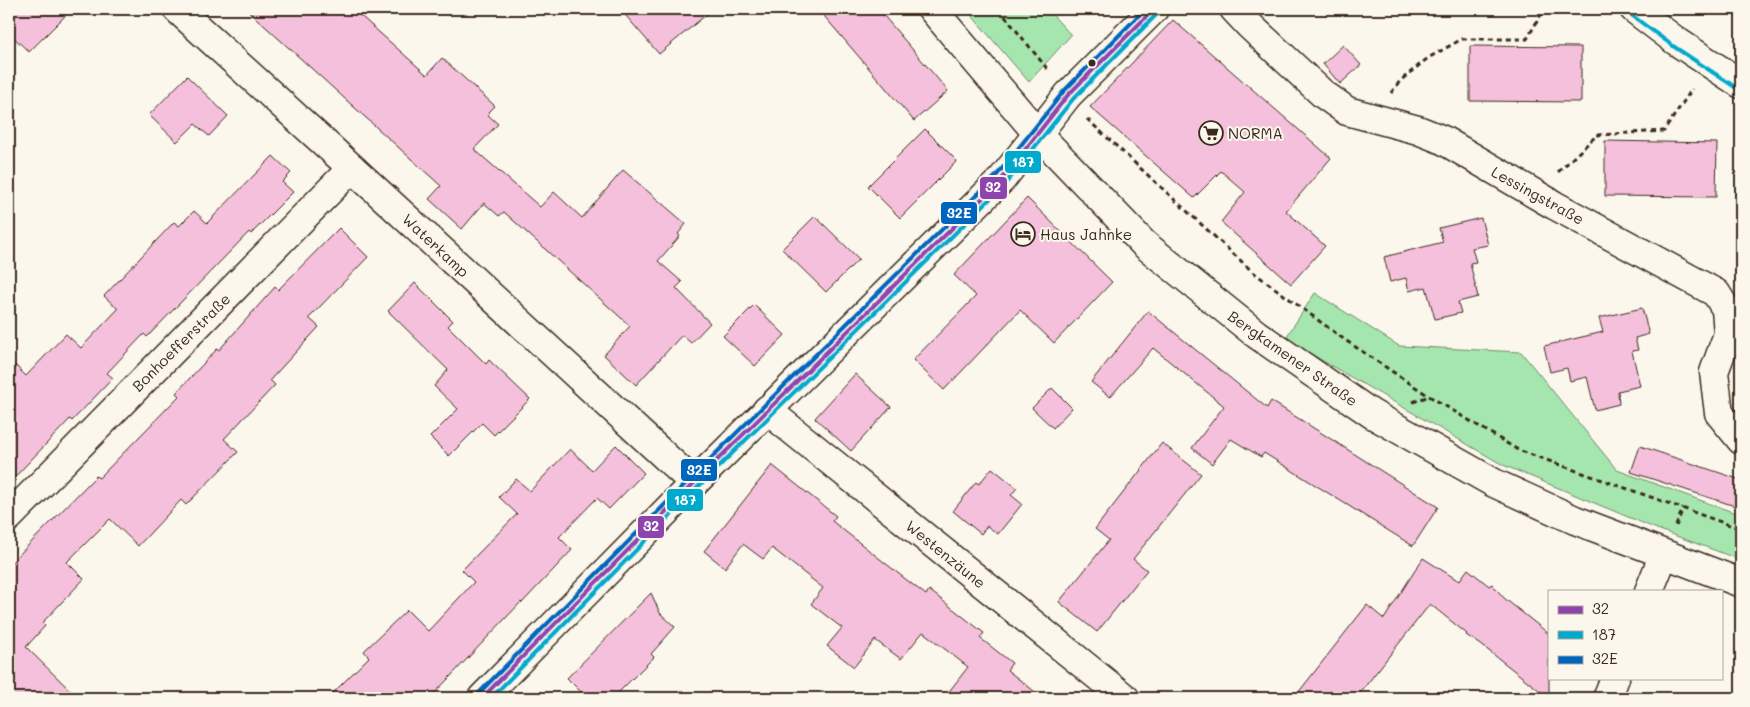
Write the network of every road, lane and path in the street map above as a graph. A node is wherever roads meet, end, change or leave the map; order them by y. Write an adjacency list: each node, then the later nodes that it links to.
1 (177, 9): 13 (street, Waterkamp)
2 (932, 9): 12 (street, Bergkamener Straße)
3 (999, 9): 10 (path)
4 (1154, 9): 10 (street)
5 (1234, 9): 11 (street, Lessingstraße)
6 (1544, 9): 11 (path)
7 (1634, 9): 8 (street)
8 (1708, 63): 9 (street); 14 (path)
9 (1741, 84)
10 (1068, 95): 12 (street); 19 (path)
11 (1372, 118): 14 (street, Lessingstraße)
12 (1038, 134): 15 (street); 20 (street, Bergkamener Straße)
13 (352, 168): 17 (street, Waterkamp); 18 (street, Bonhoefferstraße)
14 (1534, 193): 16 (street, Lessingstraße)
15 (767, 410): 17 (street); 25 (street, Westenzäune)
16 (1741, 440)
17 (694, 483): 24 (street)
18 (9, 517)
19 (1741, 529)
20 (1664, 554): 21 (street, Bergkamener Straße); 22 (street)
21 (1741, 583)
22 (1649, 590)
23 (1614, 680): 26 (street)
24 (482, 698)
25 (1125, 698)
26 (1607, 698)

